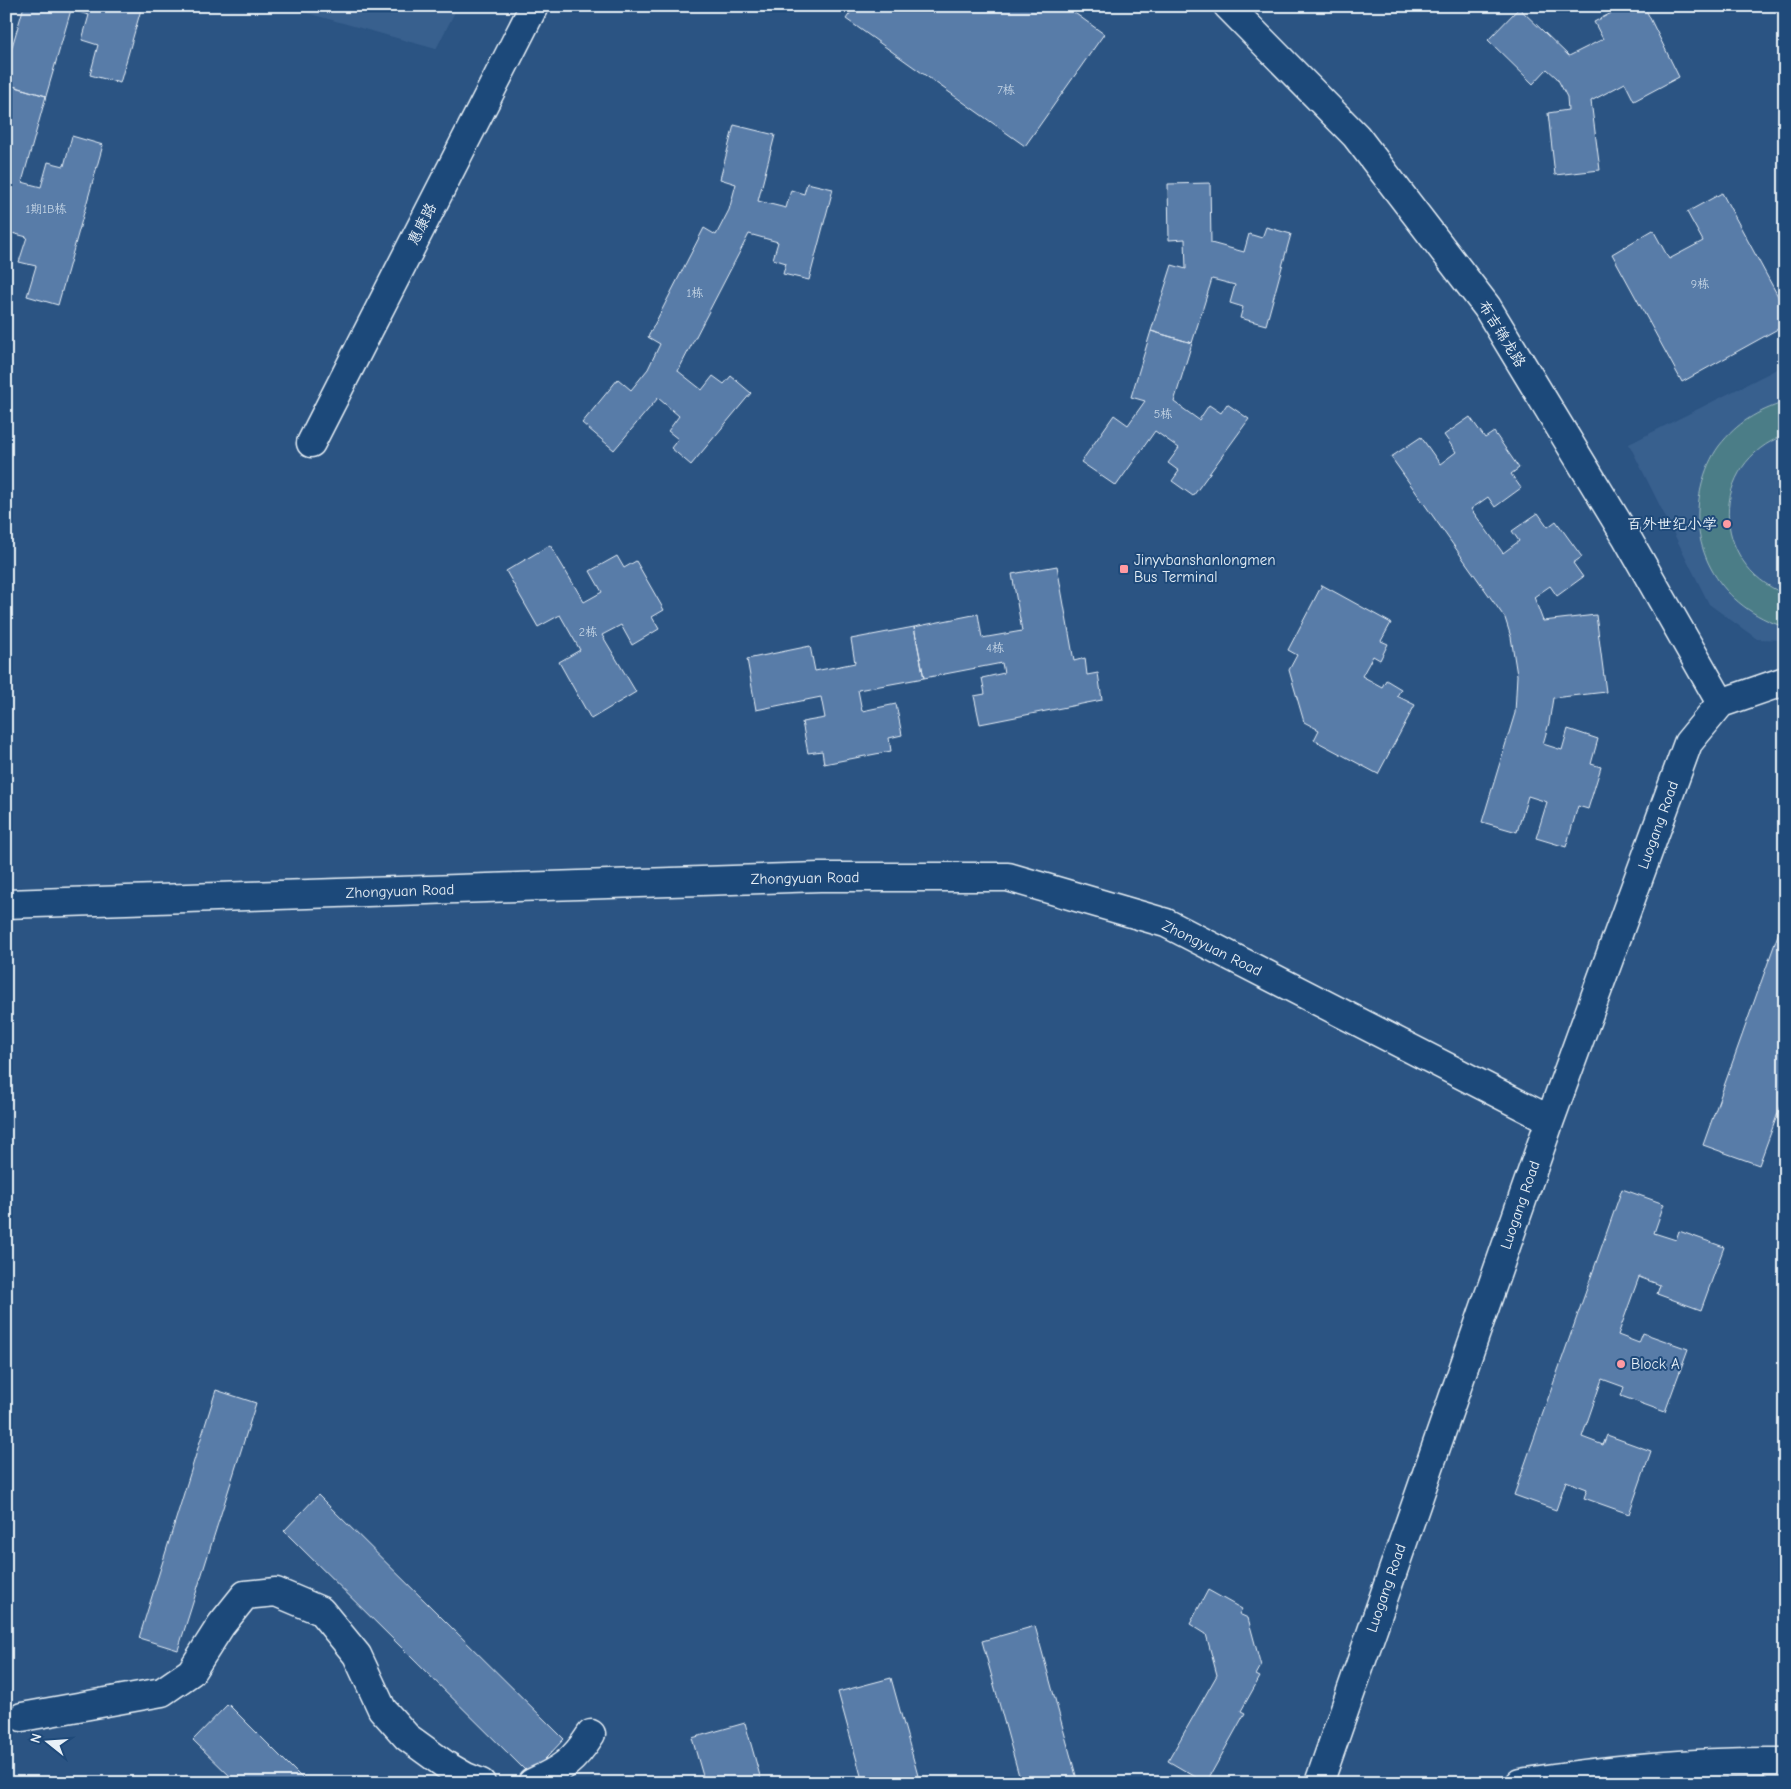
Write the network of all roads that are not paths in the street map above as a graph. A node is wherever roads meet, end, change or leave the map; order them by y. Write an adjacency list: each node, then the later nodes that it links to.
1 (534, 6): 3 (street, 惠康路)
2 (1228, 6): 5 (street, 布吉锦龙路)
3 (311, 443)
4 (1785, 681): 5 (street)
5 (1721, 703): 7 (street, Luogang Road)
6 (6, 904): 7 (street, Zhongyuan Road)
7 (1550, 1120): 13 (street, Luogang Road)
8 (22, 1717): 11 (street)
9 (591, 1734): 12 (street)
10 (1785, 1762): 14 (street)
11 (481, 1783)
12 (532, 1783)
13 (1318, 1783)
14 (1520, 1783)

